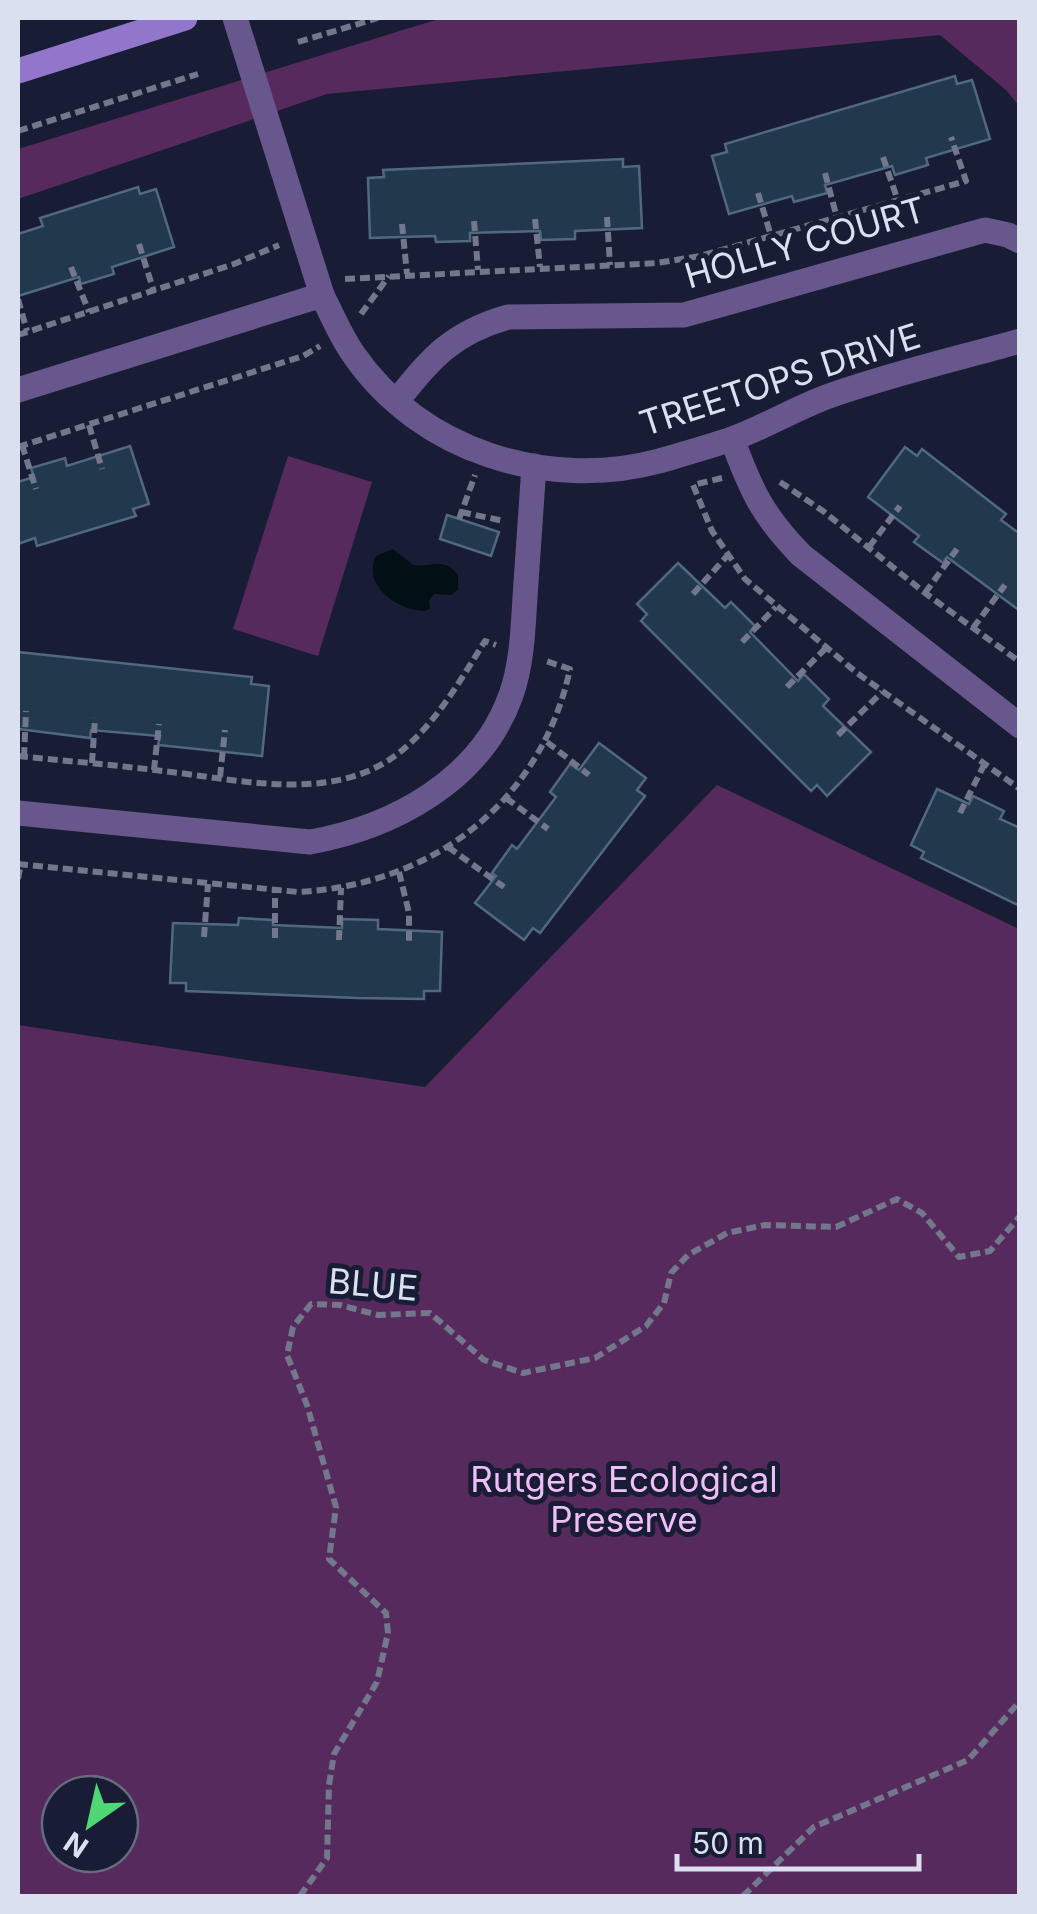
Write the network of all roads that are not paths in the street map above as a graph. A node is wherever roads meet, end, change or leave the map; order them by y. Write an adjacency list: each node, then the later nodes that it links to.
1 (185, 18): 3 (street)
2 (235, 18): 5 (street)
3 (18, 71)
4 (1020, 242): 8 (street, HOLLY COURT)
5 (322, 295): 7 (street); 8 (street, TREETOPS DRIVE)
6 (1020, 341): 9 (street, TREETOPS DRIVE)
7 (18, 390)
8 (398, 401): 10 (street, TREETOPS DRIVE)
9 (732, 438): 10 (street, TREETOPS DRIVE); 11 (street)
10 (534, 466): 12 (street)
11 (1020, 726)
12 (18, 812)

